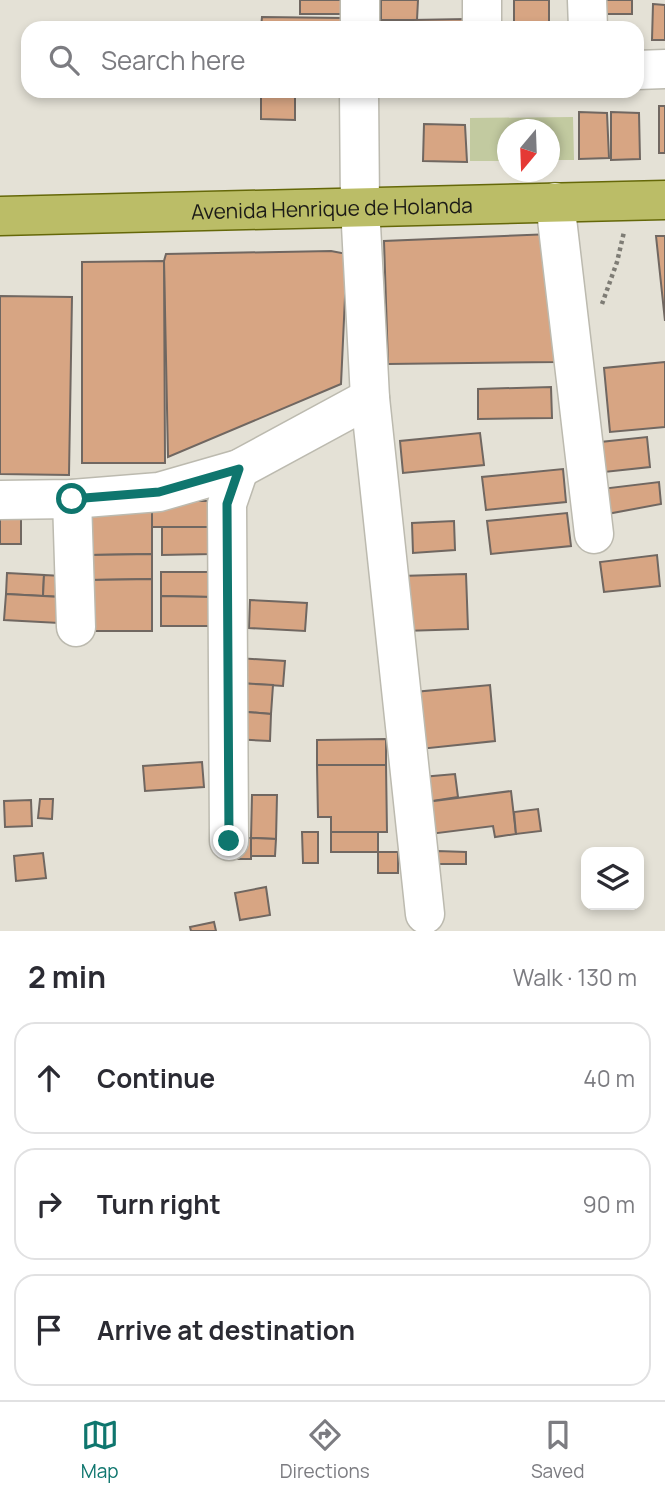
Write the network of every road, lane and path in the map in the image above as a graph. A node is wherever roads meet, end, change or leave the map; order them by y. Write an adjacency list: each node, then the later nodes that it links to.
1 (360, 0): 4 (street)
2 (482, 0): 5 (street)
3 (587, 0): 6 (street)
4 (360, 21)
5 (482, 21)
6 (588, 21)
7 (665, 69): 8 (street)
8 (644, 70)
9 (359, 98): 12 (street)
10 (648, 200): 11 (main road, Avenida Henrique de Holanda); 14 (path)
11 (555, 202): 12 (main road, Avenida Henrique de Holanda); 14 (street)
12 (360, 206): 13 (main road, Avenida Henrique de Holanda); 15 (street)
13 (0, 216)
14 (572, 348): 19 (street)
15 (370, 398): 16 (street); 22 (street)
16 (239, 469): 17 (street); 21 (street)
17 (72, 499): 18 (street); 20 (street)
18 (0, 500)
19 (594, 534)
20 (76, 627)
21 (229, 841)
22 (425, 914)

